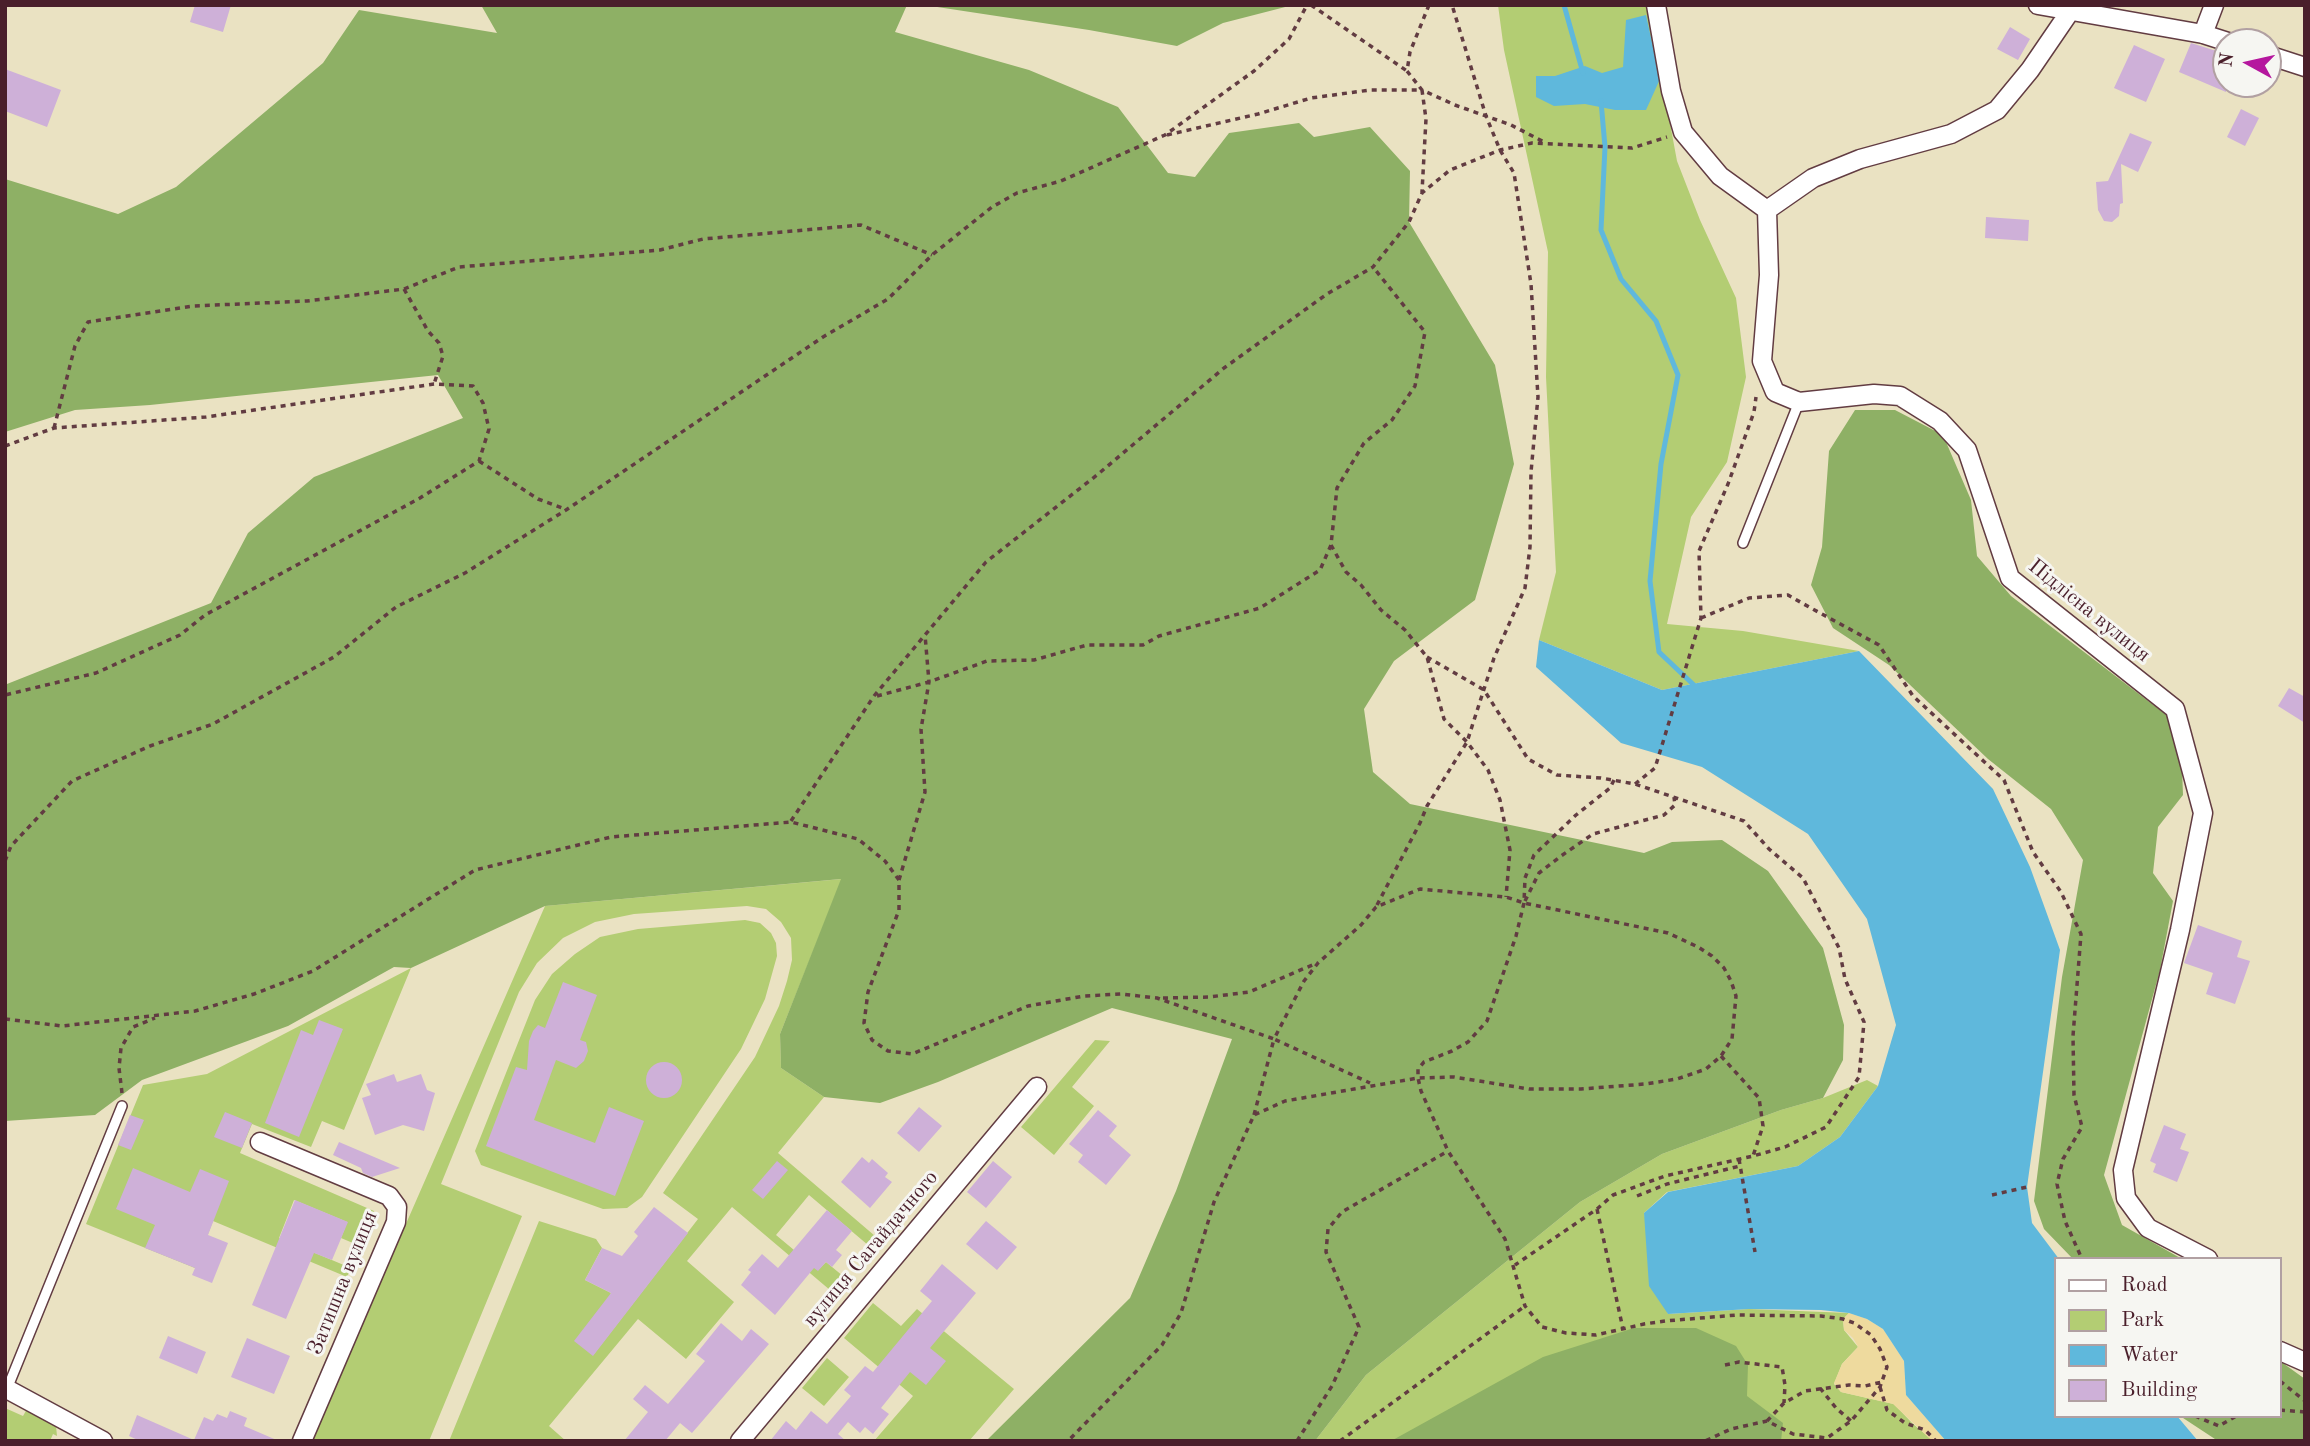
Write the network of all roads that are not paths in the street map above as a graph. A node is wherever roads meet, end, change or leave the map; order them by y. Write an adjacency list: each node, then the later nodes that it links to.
1 (1656, 5): 9 (street)
2 (2038, 5): 4 (street)
3 (2214, 5): 5 (street)
4 (2071, 10): 5 (street); 9 (street)
5 (2203, 34): 6 (street)
6 (2212, 37)
7 (2282, 60): 8 (street)
8 (2305, 67)
9 (1767, 210): 10 (street)
10 (1799, 402): 11 (lane); 15 (street, Підлісна вулиця)
11 (1743, 543)
12 (1037, 1087): 21 (street, вулиця Сагайдачного)
13 (122, 1106): 18 (lane)
14 (260, 1142): 20 (street, Затишна вулиця)
15 (2203, 1257)
16 (2282, 1352): 17 (street)
17 (2305, 1362)
18 (6, 1389): 19 (street)
19 (103, 1441)
20 (302, 1441)
21 (740, 1441)

